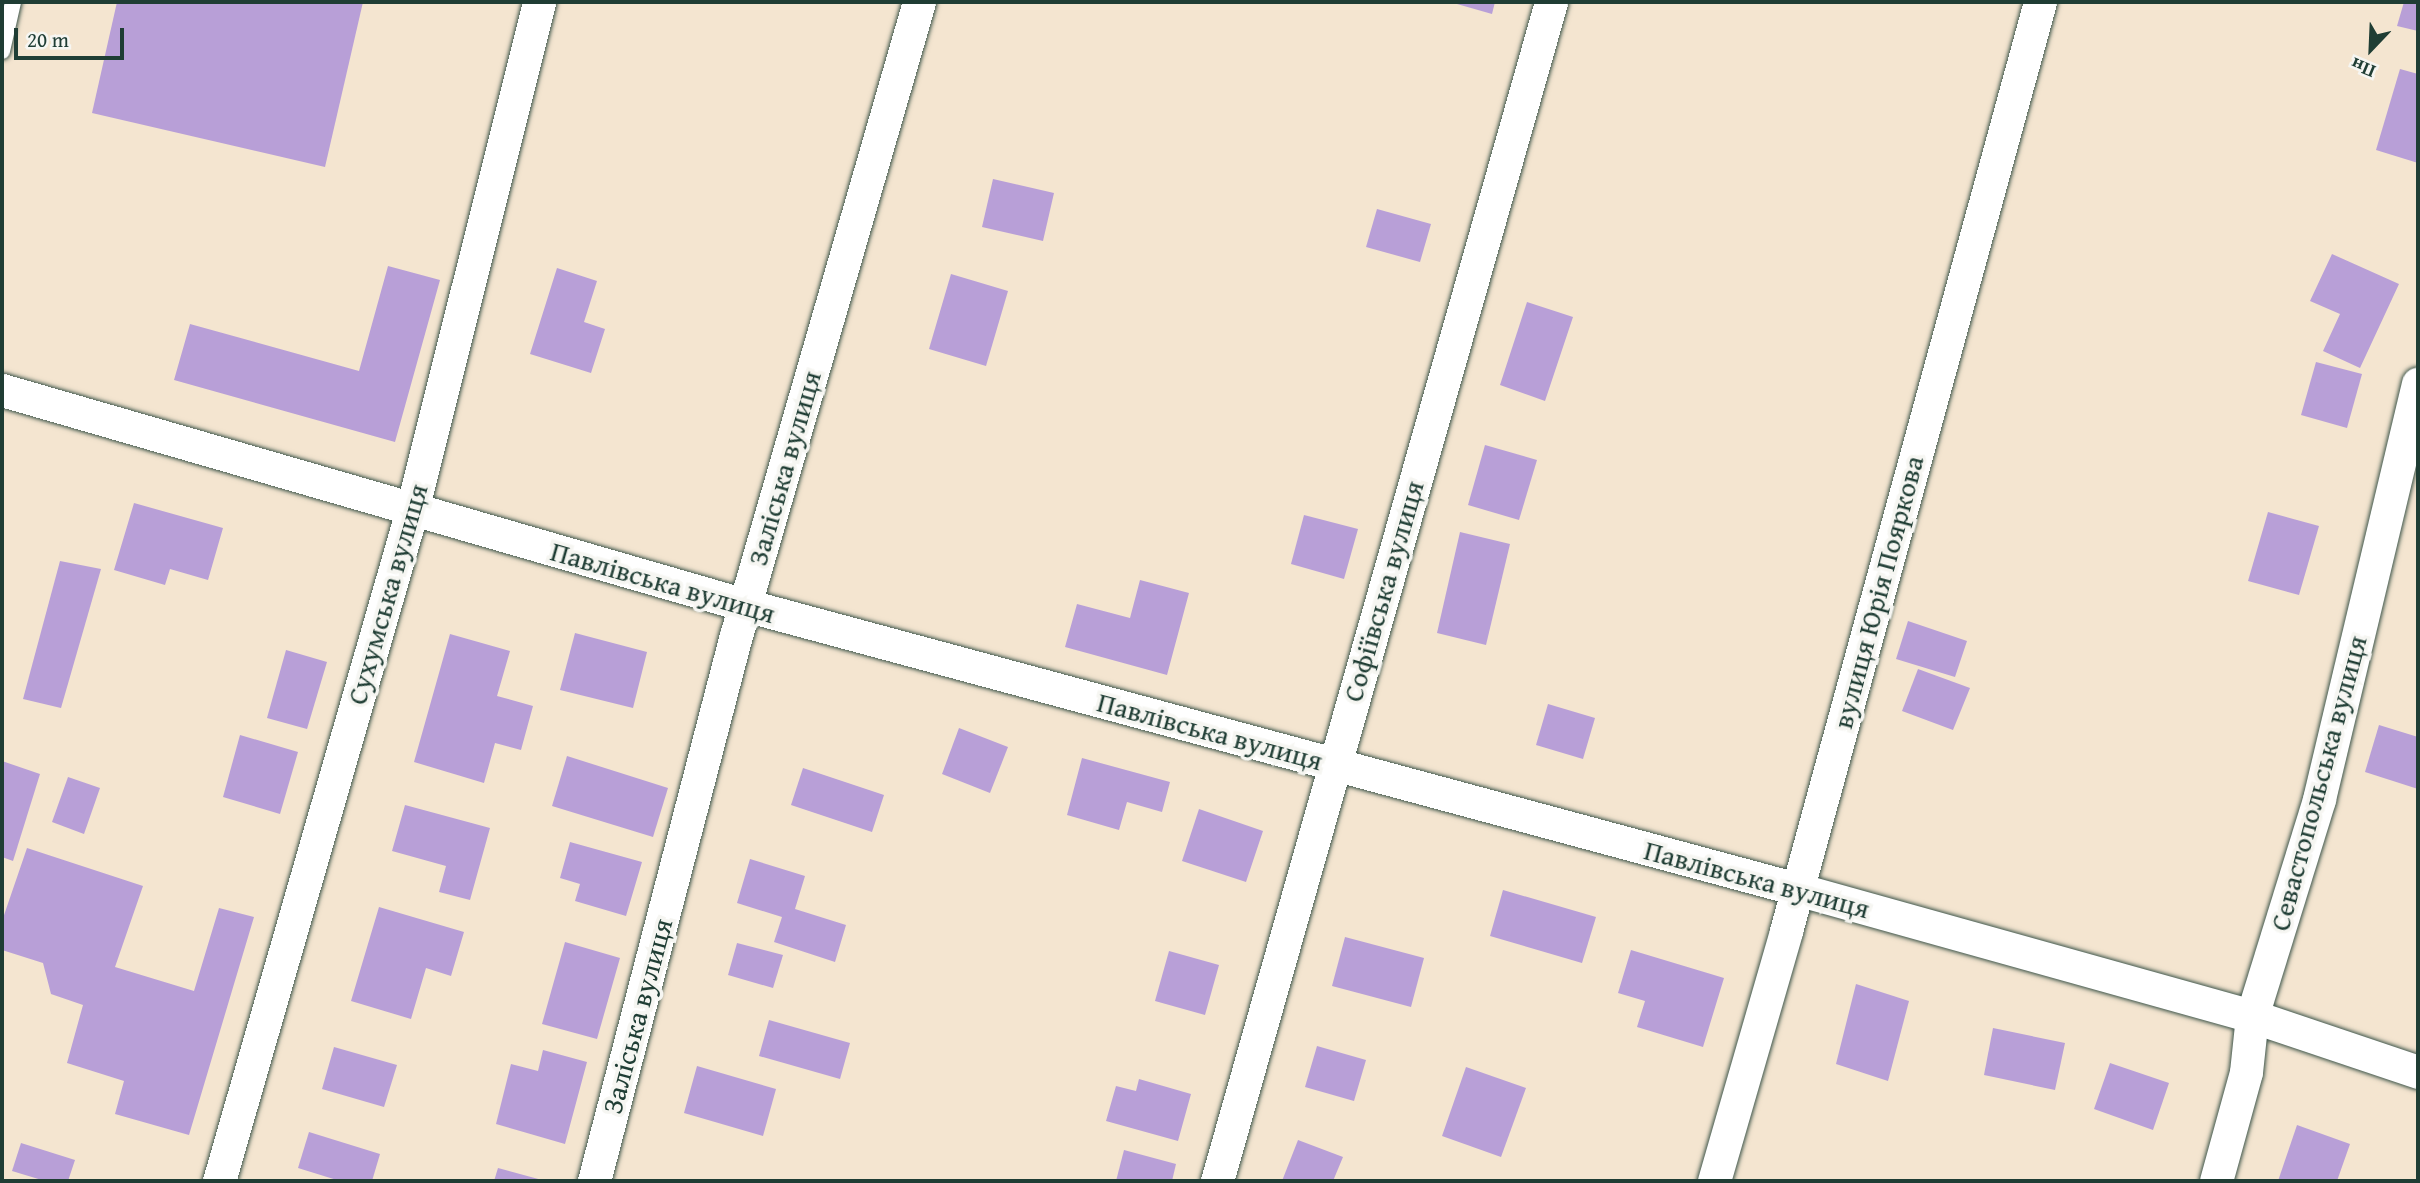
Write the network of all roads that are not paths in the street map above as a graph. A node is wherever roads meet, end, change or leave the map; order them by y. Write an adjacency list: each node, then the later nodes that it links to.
1 (13, 2): 6 (lane)
2 (539, 2): 9 (street, Сухумська вулиця)
3 (919, 2): 10 (street, Заліська вулиця)
4 (1551, 2): 11 (street, Софіївська вулиця)
5 (2039, 2): 12 (street, вулиця Юрія Пояркова)
6 (2, 51)
7 (2418, 384): 13 (street, Севастопольська вулиця)
8 (2, 390): 9 (street, Павлівська вулиця)
9 (412, 510): 10 (street, Павлівська вулиця); 15 (street, Сухумська вулиця)
10 (745, 605): 11 (street, Павлівська вулиця); 16 (street, Заліська вулиця)
11 (1333, 765): 12 (street, Павлівська вулиця); 17 (street, Софіївська вулиця)
12 (1797, 889): 13 (street, Павлівська вулиця); 18 (street, вулиця Юрія Пояркова)
13 (2252, 1016): 14 (street, Павлівська вулиця); 19 (street, Севастопольська вулиця)
14 (2418, 1072)
15 (219, 1181)
16 (594, 1181)
17 (1217, 1181)
18 (1714, 1181)
19 (2216, 1181)

